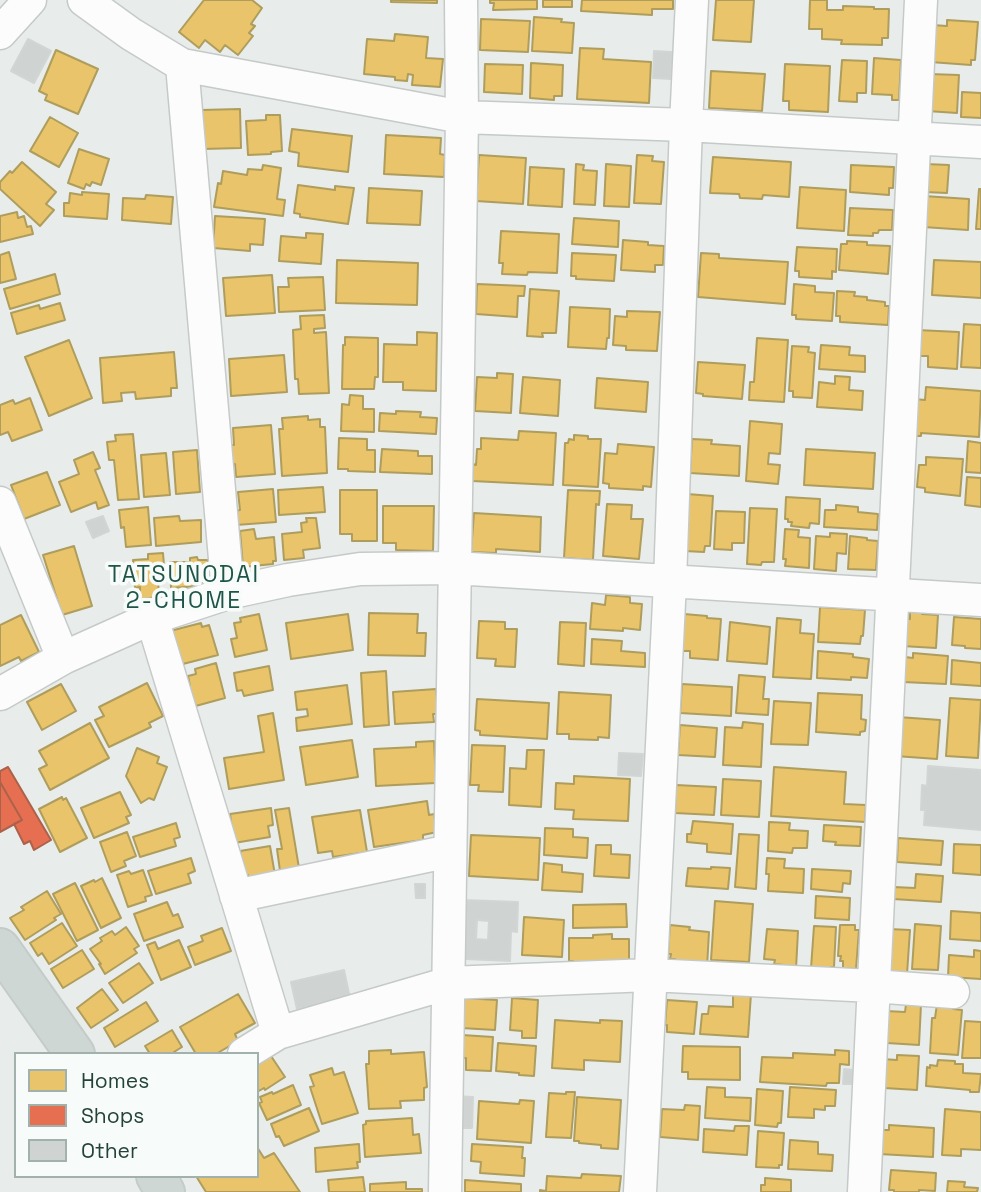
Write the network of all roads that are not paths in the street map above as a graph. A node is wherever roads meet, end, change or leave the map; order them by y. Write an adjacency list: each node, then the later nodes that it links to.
1 (30, 0): 6 (street)
2 (84, 0): 7 (street)
3 (461, 0): 8 (street)
4 (692, 0): 9 (street)
5 (921, 0): 10 (street)
6 (0, 33)
7 (182, 65): 8 (street); 15 (street)
8 (462, 117): 9 (street); 13 (street)
9 (686, 125): 10 (street); 14 (street)
10 (915, 139): 11 (street); 16 (street)
11 (981, 142)
12 (0, 503): 19 (street)
13 (454, 568): 14 (street); 15 (street); 21 (street)
14 (670, 582): 16 (street); 24 (street)
15 (228, 593): 18 (street)
16 (893, 594): 17 (street); 26 (street)
17 (981, 600)
18 (152, 618): 19 (street); 22 (street)
19 (63, 658): 20 (street)
20 (0, 694)
21 (450, 851): 22 (street); 25 (street)
22 (236, 896): 28 (street)
23 (0, 948): 29 (main road)
24 (650, 975): 25 (street); 26 (street); 32 (street)
25 (449, 983): 28 (street); 31 (street)
26 (873, 986): 27 (street); 33 (street)
27 (953, 992)
28 (278, 1033): 30 (street)
29 (74, 1052)
30 (247, 1052)
31 (445, 1192)
32 (640, 1192)
33 (864, 1192)

